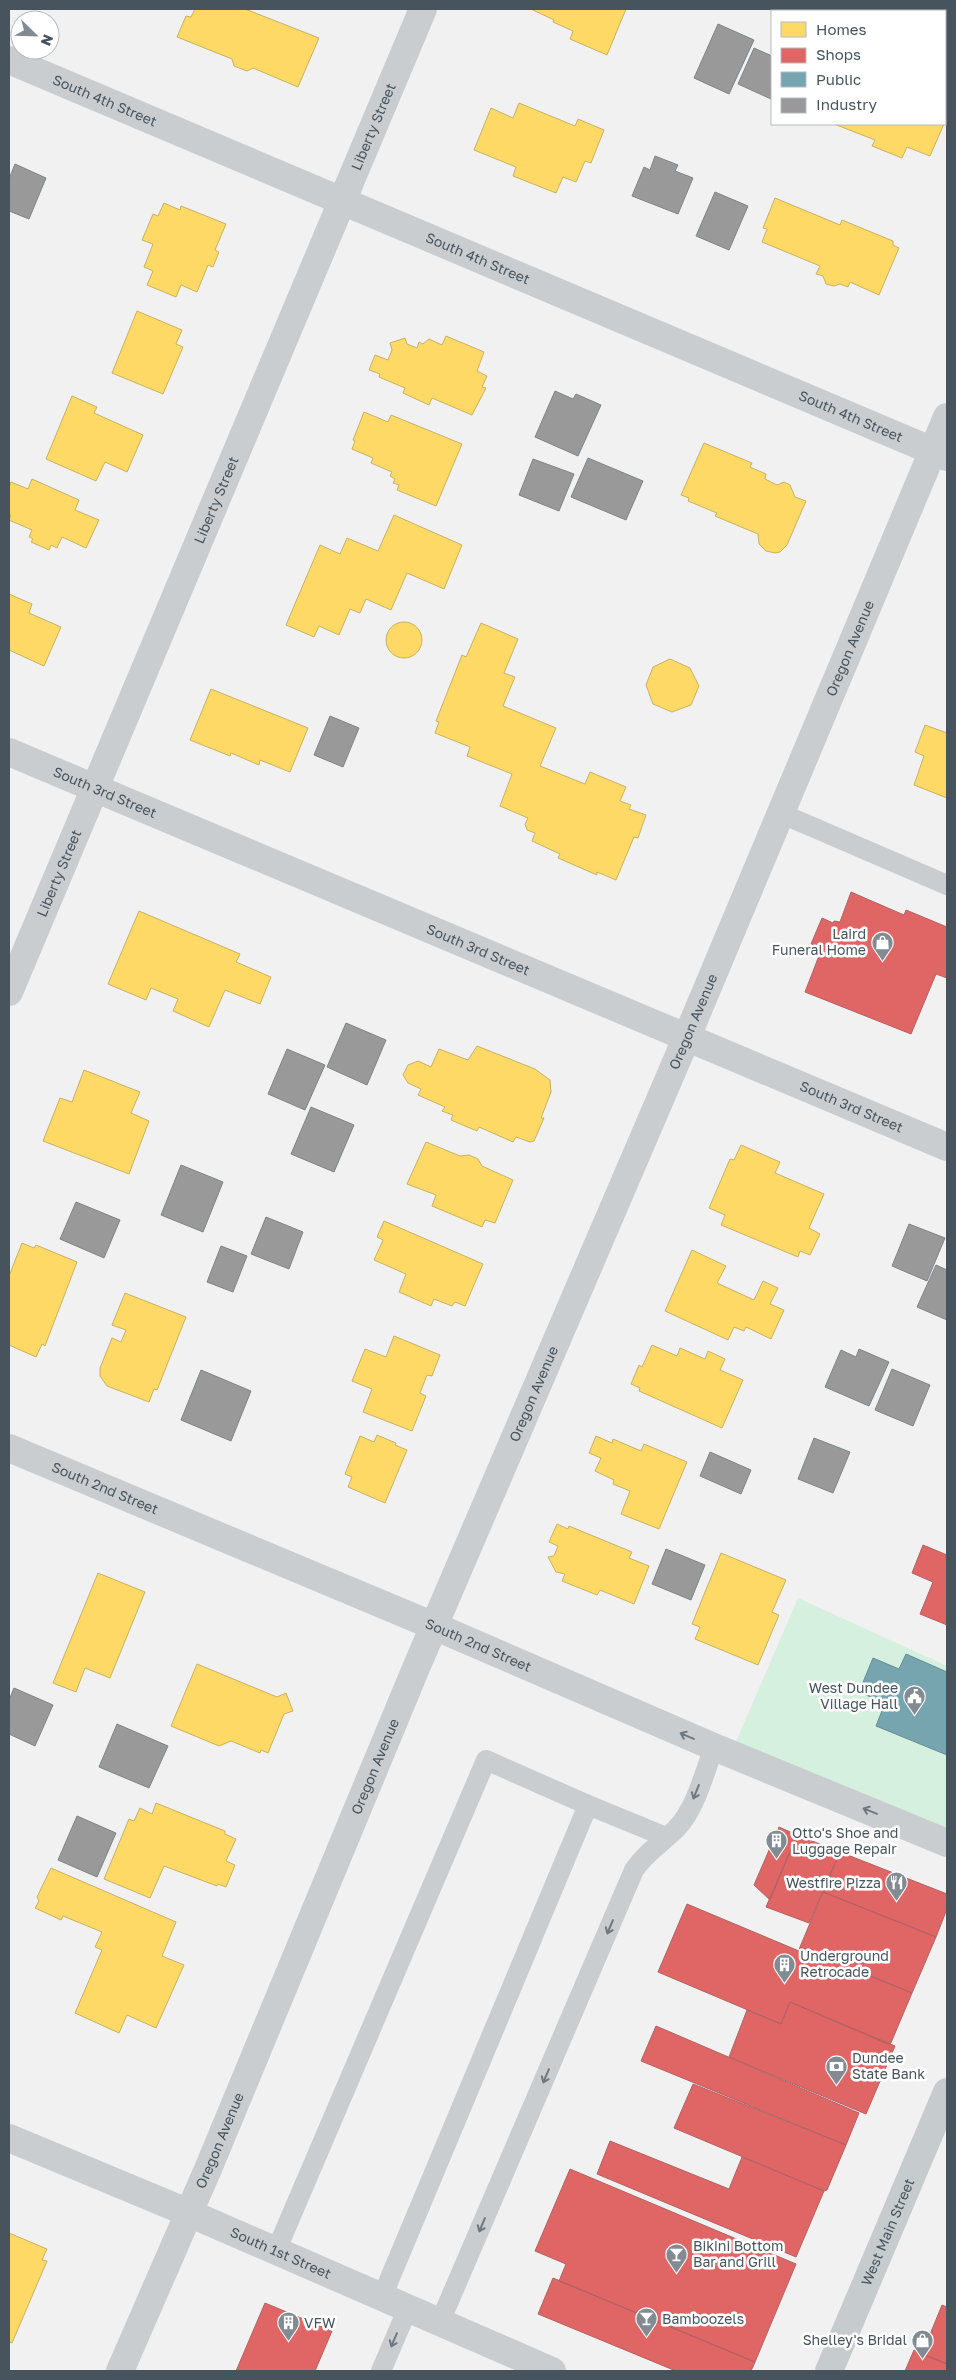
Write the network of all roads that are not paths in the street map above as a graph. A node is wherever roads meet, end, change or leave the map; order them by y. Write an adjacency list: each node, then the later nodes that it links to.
1 (423, 9): 3 (street, Liberty Street)
2 (9, 60): 3 (street, South 4th Street)
3 (342, 200): 5 (street, South 4th Street); 7 (street, Liberty Street)
4 (947, 417): 5 (street, Oregon Avenue)
5 (940, 454): 8 (street, Oregon Avenue)
6 (9, 752): 7 (street, South 3rd Street)
7 (94, 788): 10 (street, Liberty Street); 11 (street, South 3rd Street)
8 (780, 814): 9 (lane); 11 (street, Oregon Avenue)
9 (947, 885)
10 (9, 992)
11 (686, 1039): 12 (street, South 3rd Street); 14 (street, Oregon Avenue)
12 (947, 1148)
13 (9, 1448): 14 (street, South 2nd Street)
14 (434, 1626): 15 (street, South 2nd Street, one-way to 14); 21 (street, Oregon Avenue)
15 (714, 1747): 17 (lane, one-way to 17); 18 (street, South 2nd Street, one-way to 15)
16 (588, 1804): 17 (lane); 22 (lane); 23 (lane)
17 (666, 1837): 25 (lane, one-way to 25)
18 (947, 1843)
19 (947, 2092): 29 (main road, West Main Street)
20 (9, 2138): 21 (street, South 1st Street)
21 (189, 2213): 22 (street, South 1st Street); 26 (street, Oregon Avenue)
22 (276, 2251): 23 (street, South 1st Street)
23 (382, 2297): 24 (street, South 1st Street)
24 (408, 2308): 25 (street, South 1st Street); 27 (lane, one-way to 27)
25 (440, 2322): 28 (street, South 1st Street)
26 (120, 2371)
27 (381, 2371)
28 (552, 2371)
29 (829, 2371)

